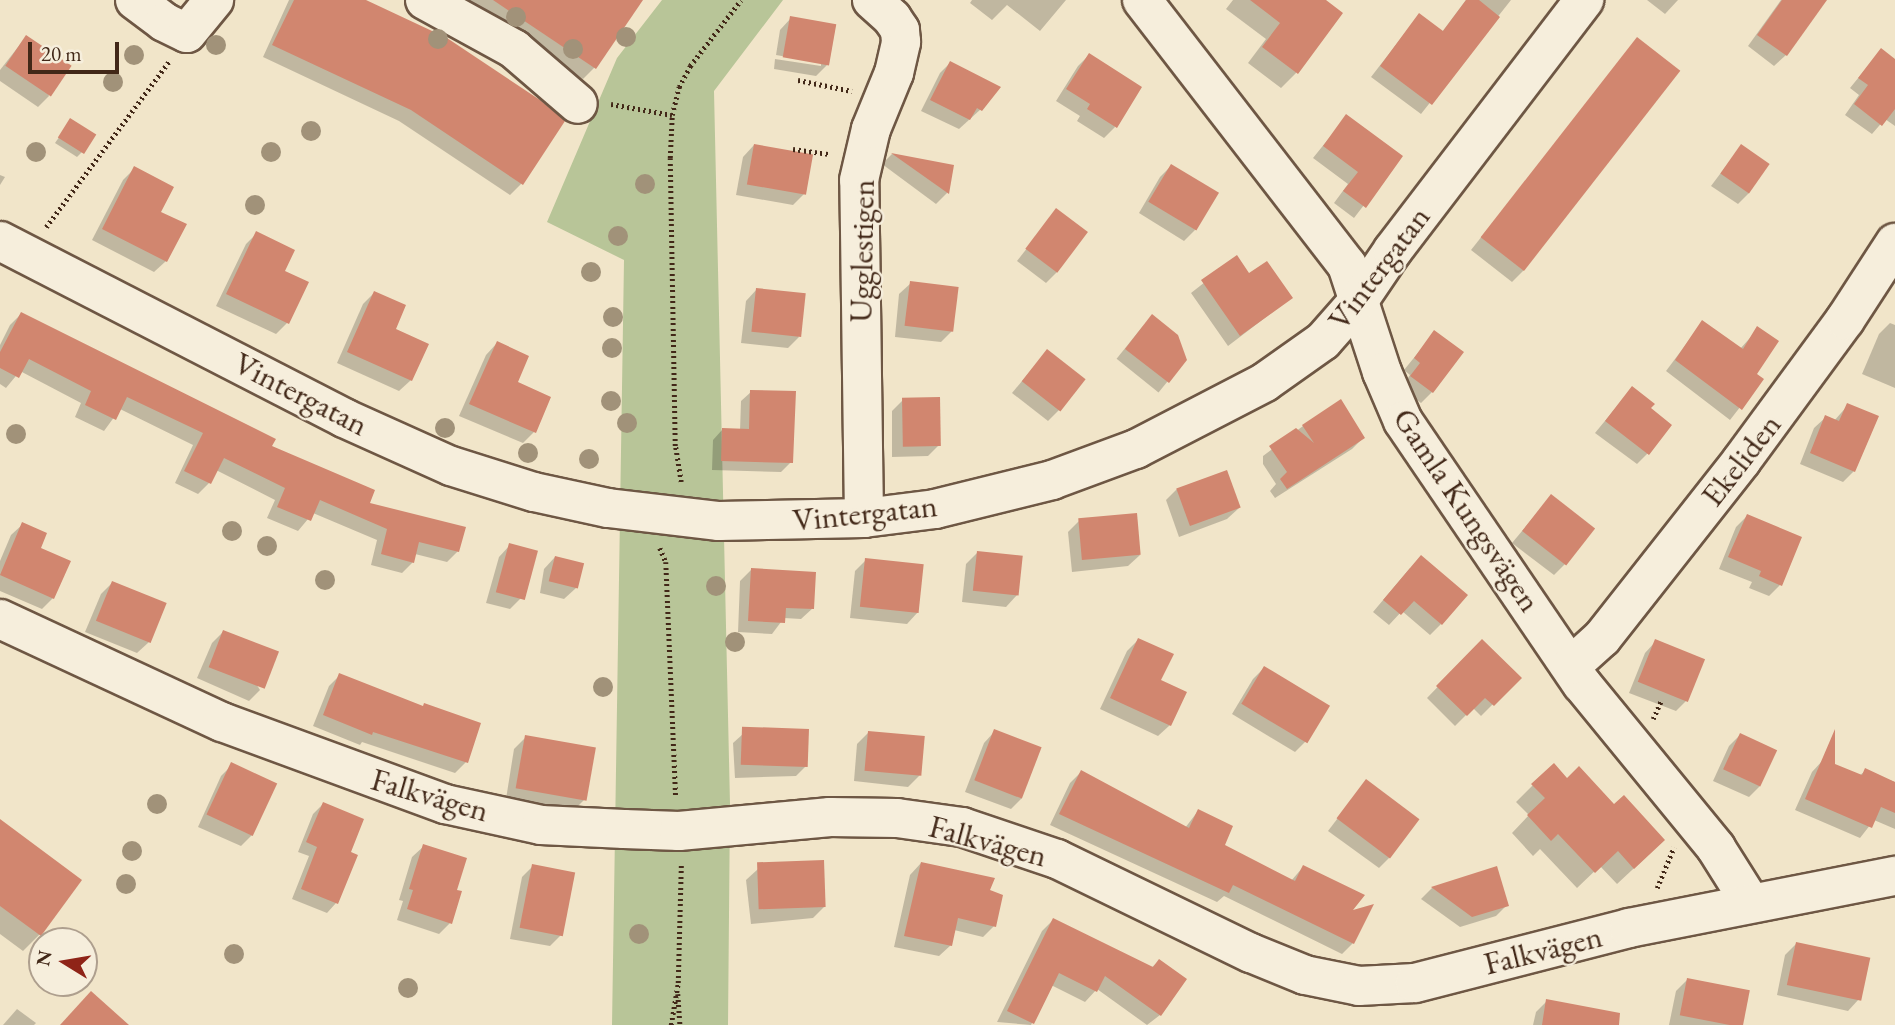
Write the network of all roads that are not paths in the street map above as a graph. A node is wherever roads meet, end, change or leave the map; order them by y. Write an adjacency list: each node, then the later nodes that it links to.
1 (135, 0): 2 (street)
2 (214, 0)
3 (425, 0): 7 (street)
4 (872, 0): 11 (street, Ugglestigen)
5 (1142, 0): 10 (street, Gamla Kungsvägen)
6 (1584, 0): 10 (street, Vintergatan)
7 (578, 104)
8 (1895, 243): 13 (street, Ekeliden)
9 (13, 248): 11 (street, Vintergatan)
10 (1359, 300): 11 (street, Vintergatan); 13 (street, Gamla Kungsvägen)
11 (864, 519)
12 (0, 619): 15 (street, Falkvägen)
13 (1572, 665): 15 (street, Gamla Kungsvägen)
14 (1895, 876): 15 (street, Falkvägen)
15 (1750, 902)

